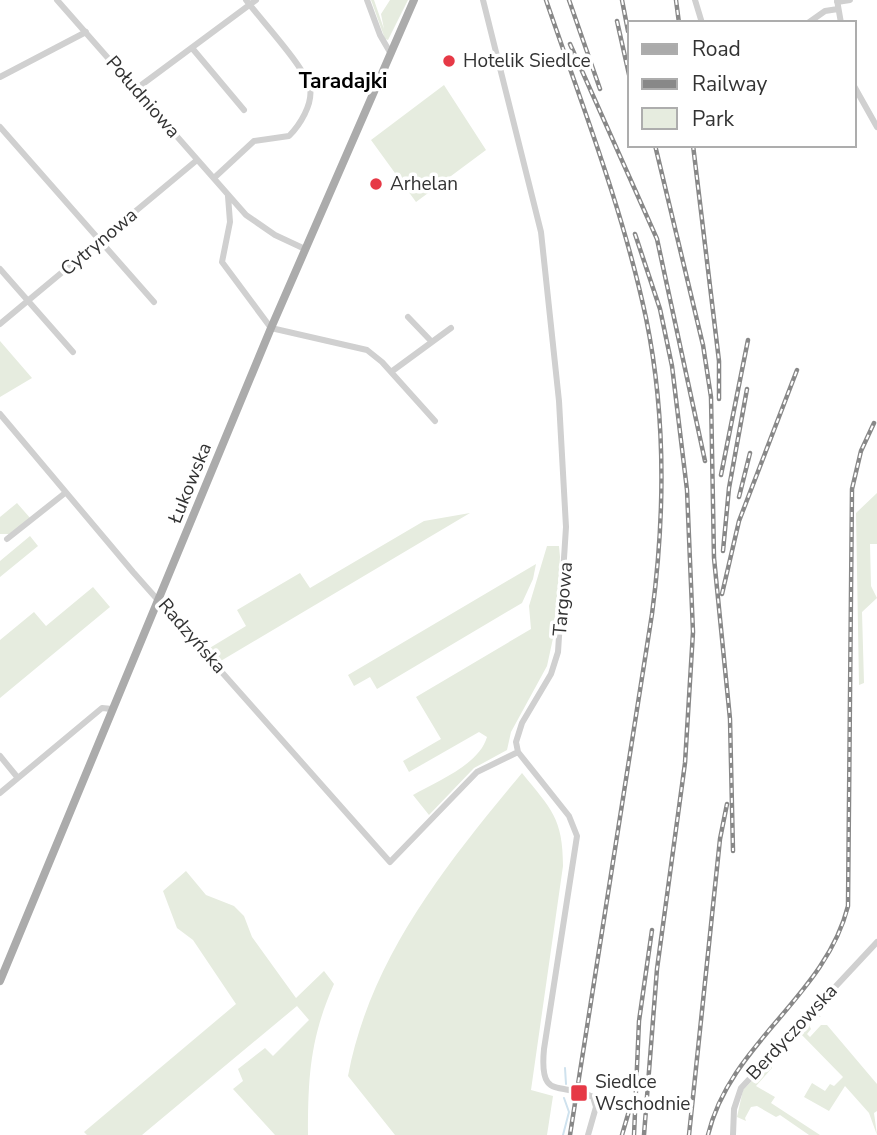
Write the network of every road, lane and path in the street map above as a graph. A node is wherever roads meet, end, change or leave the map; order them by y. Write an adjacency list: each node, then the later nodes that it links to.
1 (57, 0): 12 (street, Południowa)
2 (256, 0): 8 (street)
3 (367, 0): 14 (street)
4 (414, 0): 14 (main road, Łukowska)
5 (483, 0): 42 (street, Targowa)
6 (695, 0): 10 (street)
7 (850, 0): 9 (street)
8 (247, 2): 13 (street); 22 (street)
9 (837, 4): 11 (street)
10 (701, 21)
11 (811, 21)
12 (86, 32): 15 (street); 16 (street, Południowa)
13 (192, 48): 16 (street); 18 (street)
14 (391, 54): 25 (main road, Łukowska)
15 (0, 78)
16 (136, 89): 21 (street, Południowa)
17 (856, 90): 20 (street)
18 (244, 110)
19 (0, 127): 24 (street)
20 (877, 127)
21 (197, 159): 22 (street, Południowa); 24 (street, Cytrynowa)
22 (214, 178): 23 (street, Południowa)
23 (228, 194): 25 (street, Południowa); 31 (street)
24 (100, 240): 27 (street, Cytrynowa); 28 (street)
25 (305, 249): 31 (main road, Łukowska)
26 (0, 269): 27 (street)
27 (28, 301): 30 (street, Cytrynowa); 34 (street)
28 (154, 302)
29 (408, 317): 33 (street)
30 (0, 324)
31 (271, 328): 35 (street); 40 (main road, Łukowska)
32 (451, 328): 33 (street)
33 (431, 341): 35 (street)
34 (73, 352)
35 (391, 372): 37 (street)
36 (0, 414): 38 (street, Radzyńska)
37 (436, 421)
38 (65, 493): 39 (street); 40 (street, Radzyńska)
39 (7, 539)
40 (159, 599): 41 (main road, Łukowska); 42 (street, Radzyńska)
41 (112, 709): 44 (street); 47 (main road, Łukowska)
42 (518, 752): 48 (street)
43 (0, 756): 44 (street)
44 (18, 778): 45 (street)
45 (0, 793)
46 (877, 942): 49 (street, Berdyczowska)
47 (0, 981)
48 (589, 1135)
49 (733, 1135)

